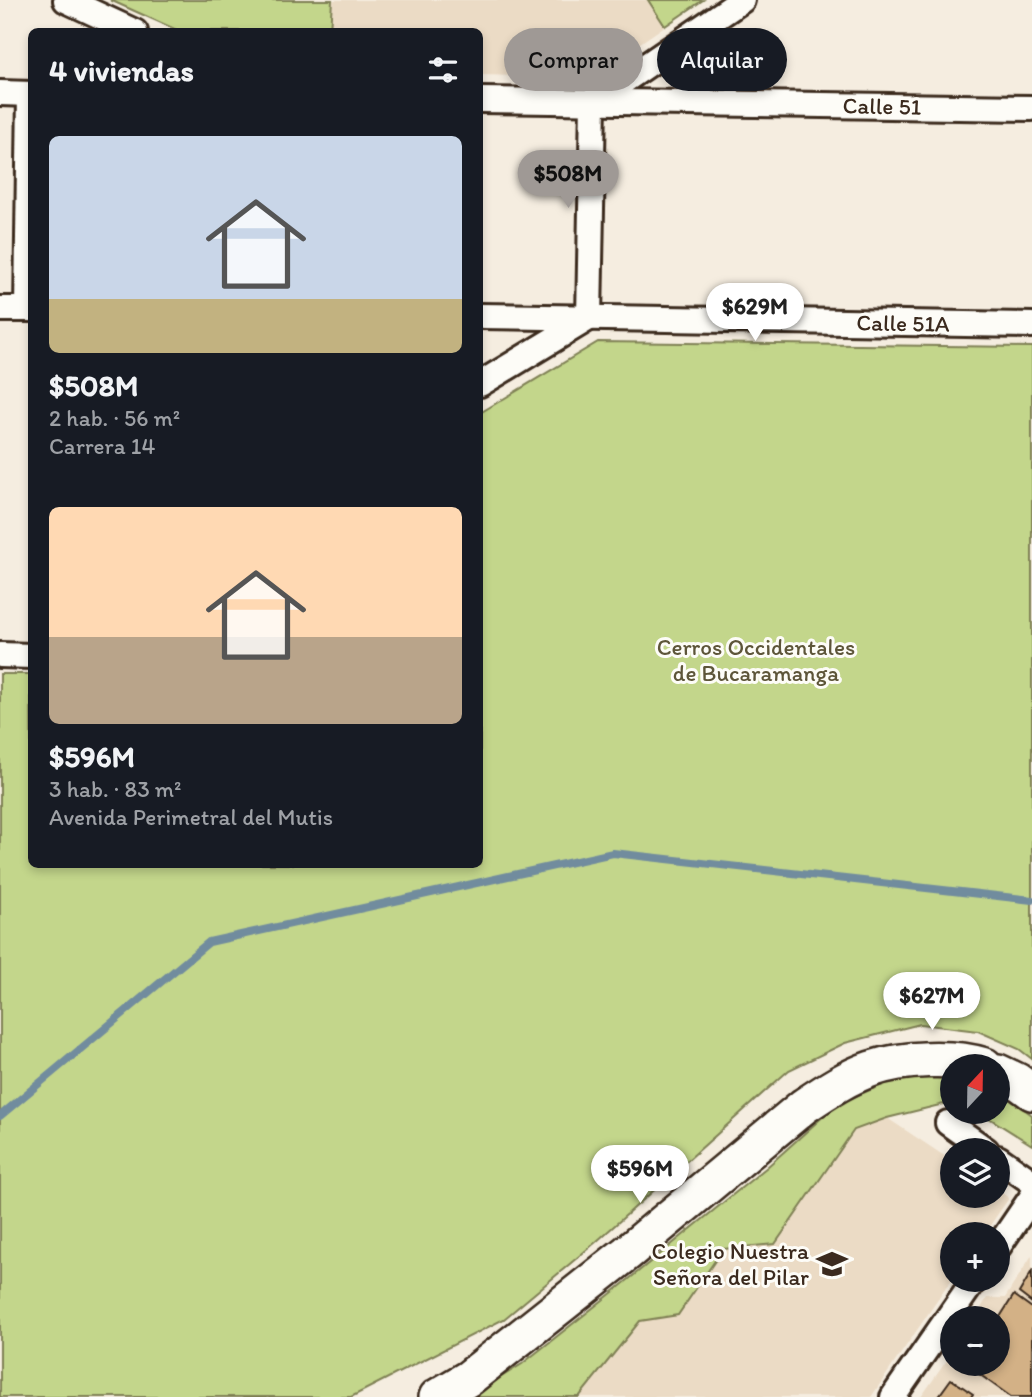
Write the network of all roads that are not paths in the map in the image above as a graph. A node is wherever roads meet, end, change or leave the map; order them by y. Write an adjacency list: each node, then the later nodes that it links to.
1 (66, 0): 3 (street)
2 (743, 0): 7 (street)
3 (126, 28)
4 (0, 93): 5 (street)
5 (28, 94)
6 (483, 100): 7 (street, Calle 51)
7 (593, 102): 8 (street, Calle 51); 12 (street)
8 (1032, 108)
9 (0, 309): 10 (street)
10 (28, 309)
11 (483, 316): 12 (street, Calle 51A)
12 (589, 318): 13 (street, Calle 51A); 14 (street)
13 (1032, 325)
14 (483, 382)
15 (0, 655): 16 (street)
16 (28, 656)
17 (940, 1060): 27 (street)
18 (1010, 1078): 19 (street)
19 (1032, 1092)
20 (949, 1124): 21 (street)
21 (969, 1138)
22 (1010, 1166): 23 (street)
23 (1032, 1182)
24 (1032, 1197): 25 (street)
25 (1010, 1229)
26 (966, 1292): 28 (street)
27 (437, 1397)
28 (893, 1397)

